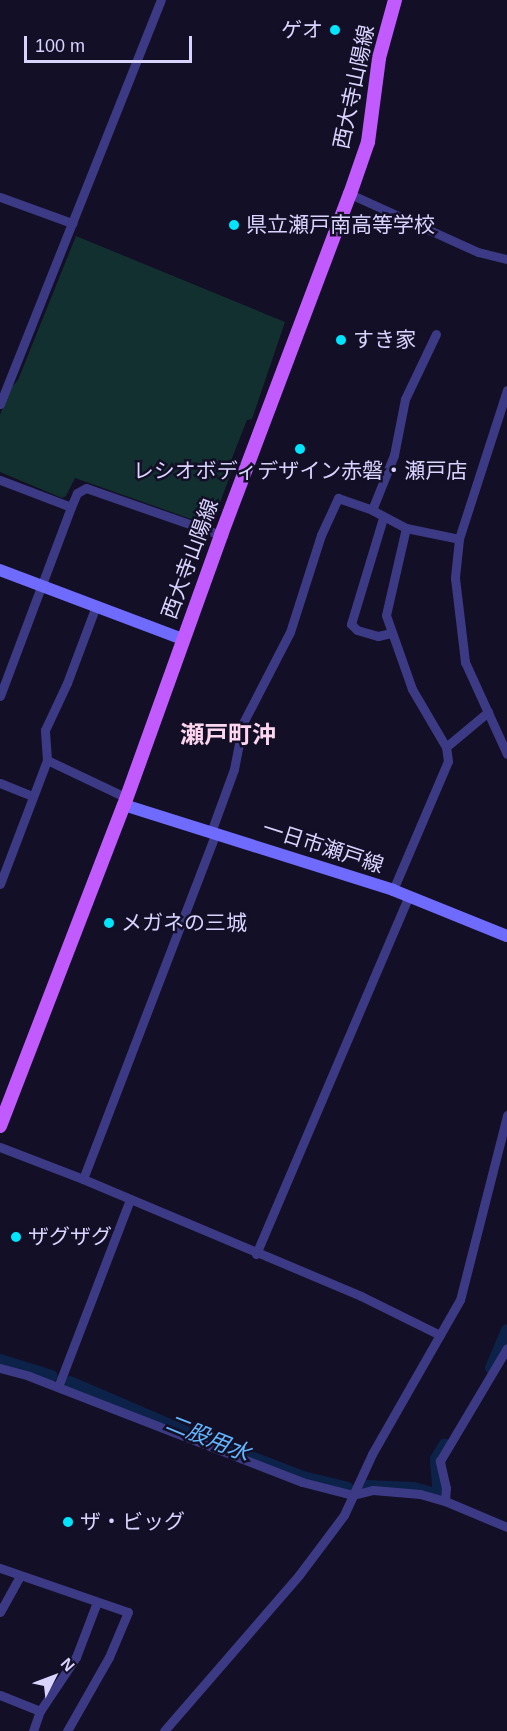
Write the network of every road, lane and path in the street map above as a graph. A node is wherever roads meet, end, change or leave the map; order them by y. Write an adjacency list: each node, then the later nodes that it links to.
1 (161, 0): 5 (street)
2 (394, 0): 3 (main road, 西大寺山陽線)
3 (350, 194): 6 (street); 15 (main road, 西大寺山陽線)
4 (0, 197): 5 (street)
5 (72, 223): 9 (street)
6 (507, 259)
7 (436, 334): 12 (street)
8 (507, 390): 16 (street)
9 (0, 404)
10 (0, 480): 11 (street)
11 (71, 507): 15 (street); 18 (street)
12 (372, 510): 13 (street); 30 (street)
13 (383, 518): 14 (street); 20 (street)
14 (406, 528): 16 (street); 20 (street)
15 (221, 535): 21 (main road, 西大寺山陽線)
16 (459, 539): 23 (street)
17 (0, 570): 18 (main road)
18 (41, 586): 19 (main road); 22 (street)
19 (96, 606): 21 (main road); 26 (street)
20 (391, 633): 24 (street)
21 (183, 639): 29 (main road, 西大寺山陽線)
22 (0, 696)
23 (488, 712): 24 (street); 25 (street)
24 (446, 747): 32 (street)
25 (507, 754)
26 (47, 760): 28 (street); 29 (street)
27 (0, 783): 28 (street)
28 (33, 796): 31 (street)
29 (126, 802): 30 (main road, 一日市瀬戸線); 36 (main road, 西大寺山陽線)
30 (214, 833): 32 (main road, 一日市瀬戸線); 38 (street)
31 (0, 884)
32 (393, 890): 33 (main road, 一日市瀬戸線)
33 (410, 896): 34 (main road, 一日市瀬戸線); 40 (street)
34 (507, 936)
35 (507, 1115): 41 (street)
36 (0, 1126)
37 (0, 1148): 38 (street)
38 (83, 1179): 39 (street)
39 (130, 1199): 40 (street); 44 (street)
40 (256, 1254): 41 (street)
41 (440, 1335): 45 (street)
42 (507, 1348): 46 (street)
43 (0, 1368): 44 (street)
44 (58, 1387): 45 (street)
45 (353, 1495): 46 (street); 56 (street)
46 (445, 1501): 47 (street)
47 (507, 1527)
48 (0, 1568): 49 (street)
49 (20, 1576): 50 (street); 51 (street)
50 (97, 1602): 53 (street); 55 (street)
51 (0, 1612)
52 (0, 1695): 53 (street)
53 (40, 1711): 54 (street)
54 (33, 1731)
55 (67, 1731)
56 (164, 1731)

